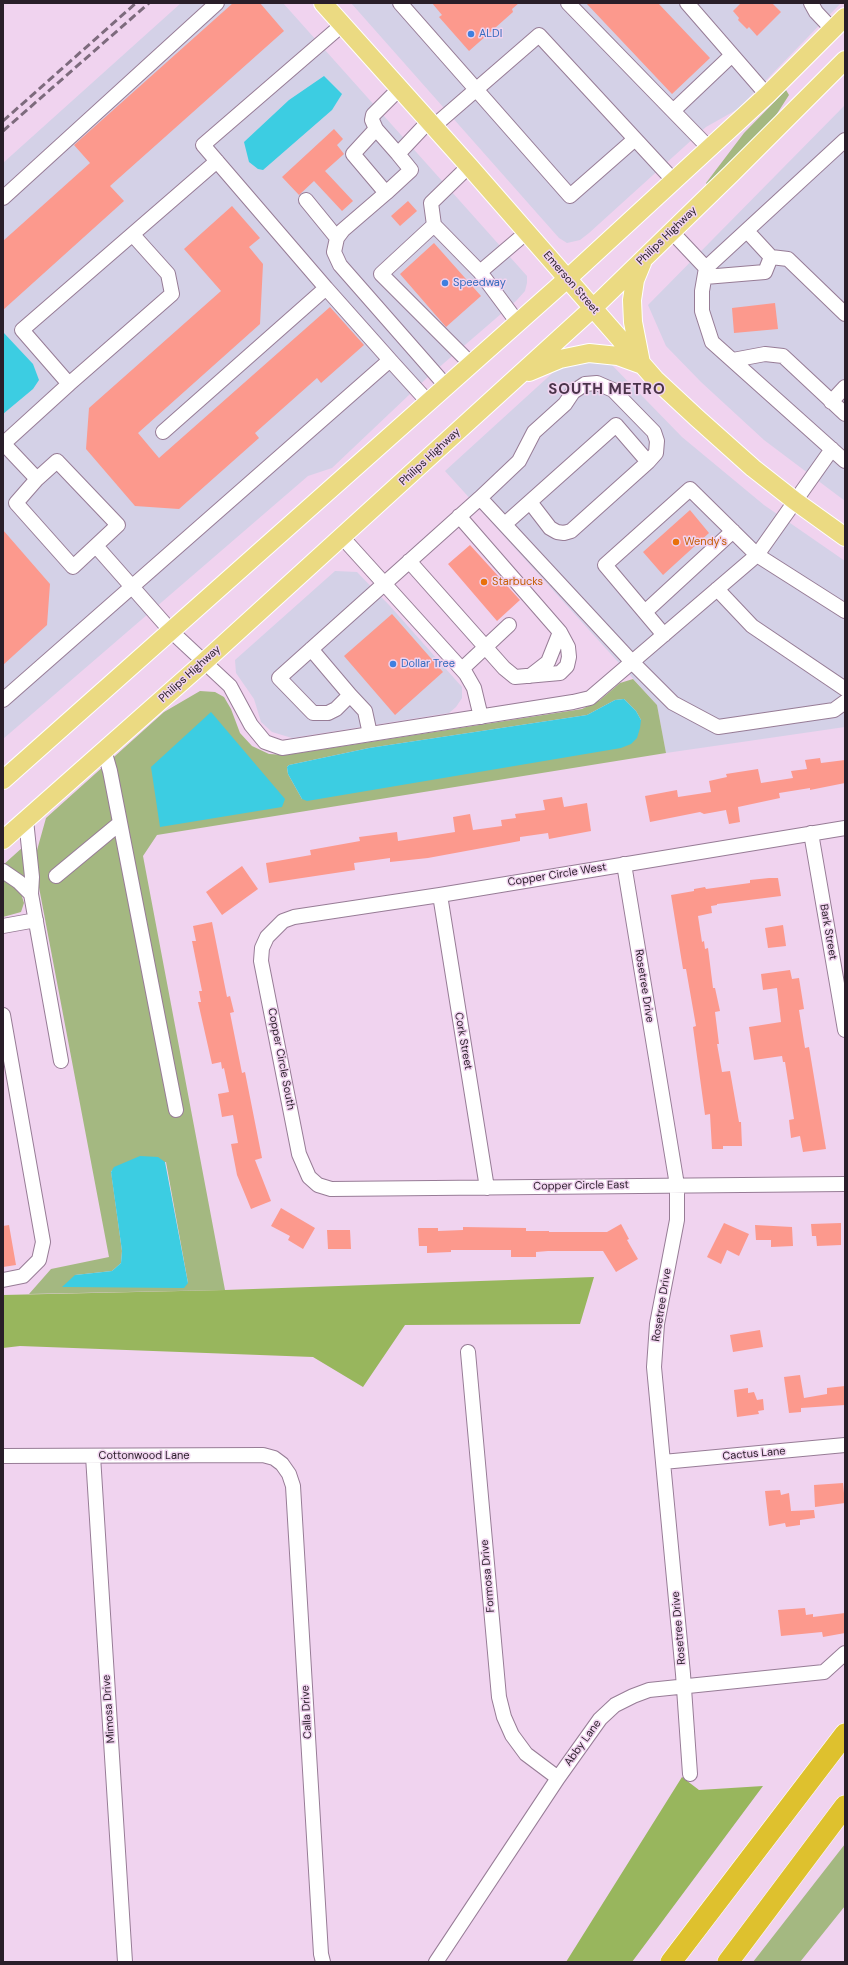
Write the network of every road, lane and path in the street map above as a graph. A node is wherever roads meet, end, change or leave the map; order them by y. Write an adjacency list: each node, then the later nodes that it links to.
1 (217, 3): 26 (street)
2 (400, 3): 13 (street)
3 (568, 3): 15 (street)
4 (687, 3): 10 (street)
5 (811, 3): 9 (street)
6 (328, 4): 8 (main road, Emerson Street)
7 (845, 17): 9 (main road)
8 (342, 25): 12 (main road, Emerson Street); 22 (street)
9 (832, 30): 14 (main road)
10 (732, 55): 14 (street); 15 (street)
11 (845, 60): 31 (main road, Philips Highway)
12 (400, 88): 16 (main road, Emerson Street); 17 (street)
13 (476, 90): 16 (street); 18 (street); 18 (street)
14 (768, 95): 20 (main road)
15 (673, 111): 20 (street)
16 (432, 124): 21 (street); 23 (main road, Emerson Street)
17 (376, 129): 21 (street); 25 (street)
18 (635, 139): 24 (street)
19 (845, 140): 29 (street)
20 (710, 149): 24 (main road)
21 (398, 154): 25 (street)
22 (217, 162): 32 (street); 39 (street)
23 (469, 166): 28 (street); 30 (main road, Emerson Street)
24 (674, 181): 38 (main road)
25 (386, 193): 33 (street)
26 (3, 198)
27 (306, 200): 33 (street)
28 (434, 225): 36 (street); 46 (street)
29 (747, 231): 34 (street); 37 (street)
30 (527, 232): 36 (street); 38 (main road, Emerson Street)
31 (672, 232): 35 (main road, Philips Highway); 37 (street)
32 (133, 235): 48 (street); 48 (street)
33 (337, 238): 50 (street)
34 (771, 257): 37 (street); 41 (street)
35 (644, 258): 40 (main road, Philips Highway); 45 (main road)
36 (480, 272): 42 (street)
37 (706, 272): 44 (street)
38 (567, 279): 40 (main road, Emerson Street); 42 (main road)
39 (326, 288): 43 (street); 54 (street)
40 (593, 308): 45 (main road, Emerson Street); 47 (main road, Philips Highway)
41 (845, 314)
42 (518, 324): 46 (main road)
43 (390, 360): 52 (street); 72 (street)
44 (732, 360): 51 (street); 56 (street)
45 (641, 364): 47 (main road); 61 (main road, Emerson Street)
46 (472, 365): 50 (main road)
47 (517, 377): 66 (main road, Philips Highway)
48 (69, 384): 55 (street)
49 (845, 386): 51 (street)
50 (448, 387): 52 (main road)
51 (831, 402): 53 (street)
52 (429, 403): 77 (main road)
53 (845, 414)
54 (163, 432)
55 (3, 444): 59 (street)
56 (832, 449): 57 (street); 61 (street)
57 (845, 461)
58 (648, 462): 60 (street); 62 (street); 62 (street)
59 (37, 479): 68 (street); 68 (street)
60 (480, 498): 63 (street); 64 (street)
61 (794, 501): 67 (main road, Emerson Street); 69 (street)
62 (530, 502): 64 (street)
63 (460, 516): 70 (street); 78 (street)
64 (505, 524): 83 (street)
65 (733, 531): 69 (street); 75 (street); 75 (street)
66 (342, 537): 71 (street); 82 (main road, Philips Highway)
67 (845, 537)
68 (96, 546): 72 (street)
69 (757, 555): 73 (street); 74 (street)
70 (409, 561): 71 (street); 80 (street)
71 (384, 583): 81 (street); 84 (street)
72 (132, 586): 77 (street); 88 (street)
73 (717, 589): 79 (street); 86 (street)
74 (845, 611)
75 (645, 612): 79 (street)
76 (509, 625): 80 (street)
77 (171, 631): 82 (street); 93 (main road)
78 (560, 632): 85 (street); 85 (street)
79 (664, 635): 83 (street)
80 (486, 648): 84 (street); 85 (street)
81 (311, 649): 87 (street); 87 (street)
82 (203, 663): 91 (street); 92 (main road, Philips Highway)
83 (633, 663): 89 (street); 90 (street)
84 (462, 669): 90 (street)
85 (530, 676)
86 (845, 689)
87 (350, 695): 91 (street)
88 (3, 700)
89 (845, 702)
90 (481, 717): 91 (street)
91 (370, 734)
92 (104, 750): 94 (main road, Philips Highway); 95 (street)
93 (3, 780)
94 (26, 820): 98 (main road, Philips Highway); 102 (street)
95 (120, 823): 101 (street); 110 (street)
96 (845, 828): 97 (street, Copper Circle West)
97 (811, 833): 99 (street, Copper Circle West); 108 (street, Bark Street)
98 (3, 840)
99 (624, 864): 103 (street, Copper Circle West); 113 (street, Rosetree Drive)
100 (3, 871): 102 (street)
101 (56, 876)
102 (31, 894): 104 (street)
103 (440, 895): 106 (street, Copper Circle West); 114 (street, Cork Street)
104 (36, 920): 105 (street); 109 (street)
105 (3, 926)
106 (272, 929): 112 (street, Copper Circle South)
107 (3, 1015): 115 (street)
108 (845, 1030)
109 (61, 1061)
110 (176, 1110)
111 (845, 1184): 113 (street, Copper Circle East)
112 (318, 1185): 114 (street, Copper Circle East)
113 (677, 1185): 114 (street, Copper Circle East); 120 (street, Rosetree Drive)
114 (487, 1188)
115 (3, 1280)
116 (468, 1352): 126 (street, Formosa Drive)
117 (845, 1445): 120 (street, Cactus Lane)
118 (3, 1456): 119 (street, Cottonwood Lane)
119 (93, 1456): 121 (street, Cottonwood Lane); 128 (street, Mimosa Drive)
120 (663, 1462): 123 (street, Rosetree Drive)
121 (282, 1464): 129 (street, Calla Drive)
122 (845, 1653): 123 (street, Abby Lane)
123 (684, 1686): 125 (street, Rosetree Drive); 126 (street, Abby Lane)
124 (845, 1734): 131 (highway)
125 (690, 1774)
126 (558, 1778): 130 (street, Abby Lane)
127 (845, 1806): 132 (highway)
128 (126, 1962)
129 (323, 1962)
130 (436, 1962)
131 (671, 1962)
132 (728, 1962)

